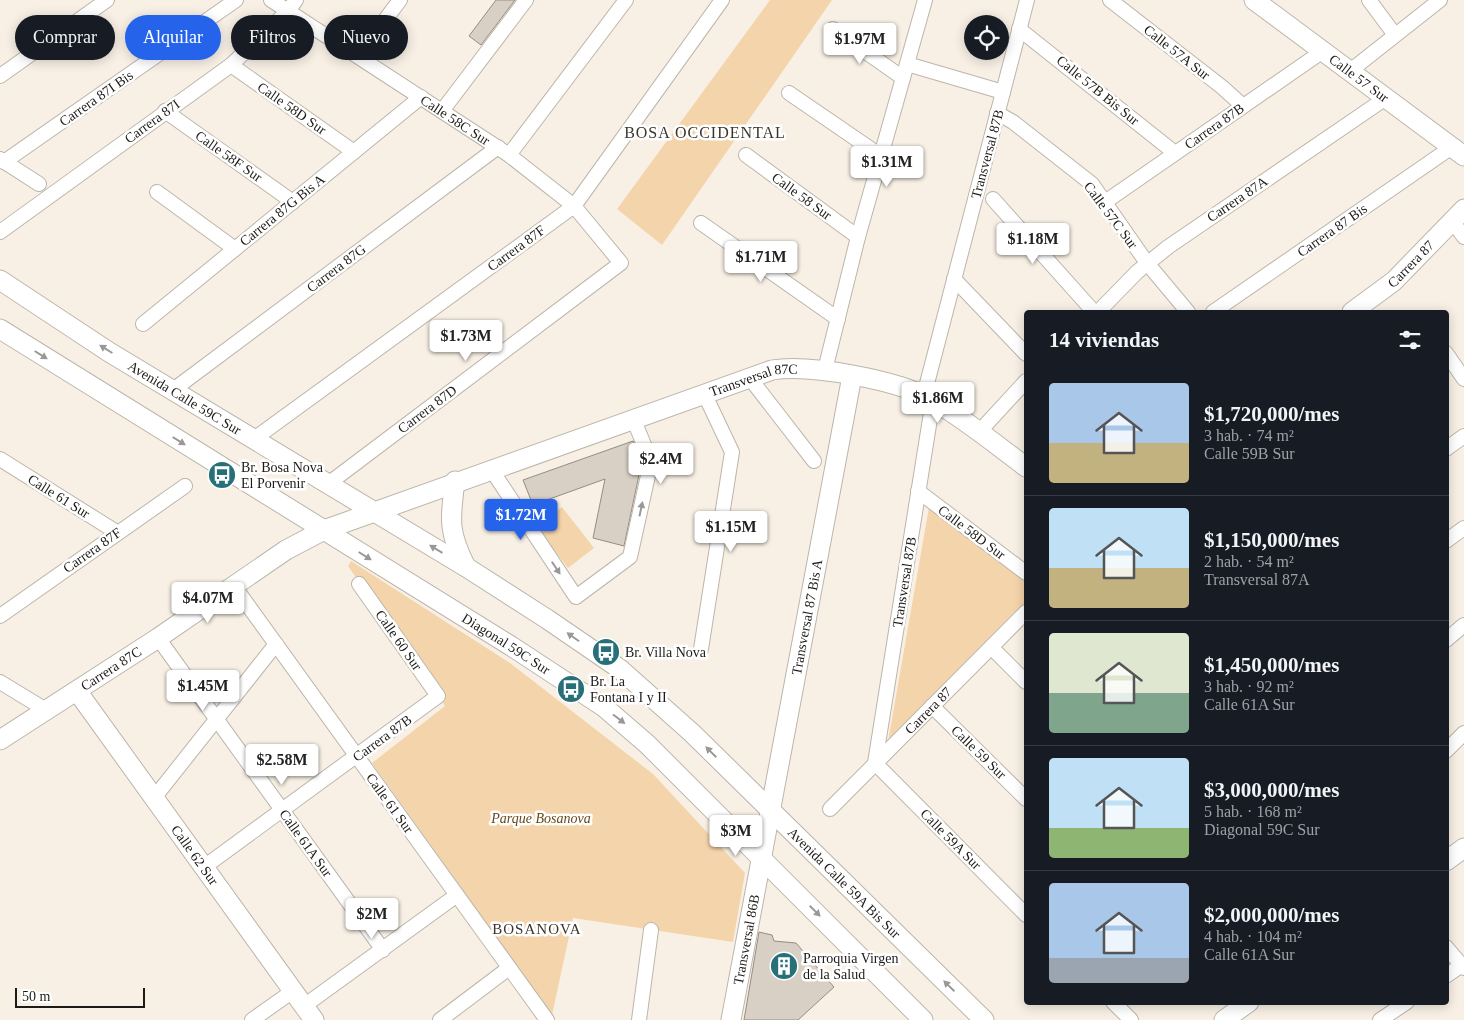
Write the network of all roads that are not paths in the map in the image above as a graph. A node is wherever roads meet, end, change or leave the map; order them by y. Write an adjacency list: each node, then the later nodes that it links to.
1 (107, 0): 25 (street)
2 (236, 0): 41 (street, Carrera 87I Bis)
3 (271, 0): 14 (street, Calle 58C Sur)
4 (400, 0): 15 (street)
5 (526, 0): 33 (street)
6 (626, 0): 35 (street, Carrera 87G)
7 (722, 0): 47 (street, Carrera 87F)
8 (925, 0): 22 (street)
9 (1027, 0): 17 (street, Transversal 87B)
10 (1110, 0): 31 (street, Calle 57A Sur)
11 (1254, 0): 20 (street, Calle 57 Sur)
12 (1369, 0): 19 (street)
13 (1440, 0): 19 (street)
14 (292, 5): 18 (street, Calle 58C Sur); 23 (street, Carrera 87I)
15 (389, 15)
16 (833, 29): 26 (street)
17 (1019, 29): 27 (street, Transversal 87B); 38 (street, Calle 57B Bis Sur)
18 (324, 30)
19 (1395, 34): 24 (street)
20 (1323, 51): 24 (street, Calle 57 Sur); 31 (street, Carrera 87B)
21 (364, 60): 29 (street, Calle 58C Sur)
22 (907, 64): 26 (street); 27 (street)
23 (230, 65): 32 (street, Carrera 87I); 36 (street, Calle 58D Sur)
24 (1350, 71): 30 (street, Calle 57 Sur)
25 (0, 76)
26 (903, 78): 40 (street)
27 (1002, 92): 34 (street, Transversal 87B)
28 (789, 93): 40 (street)
29 (421, 97): 33 (street, Calle 58C Sur); 36 (street, Carrera 87G Bis A)
30 (1386, 98): 37 (street, Calle 57 Sur); 55 (street, Carrera 87A)
31 (1243, 106): 38 (street, Carrera 87B)
32 (165, 111): 45 (street, Calle 58F Sur); 50 (street, Carrera 87I)
33 (442, 111): 35 (street, Calle 58C Sur)
34 (997, 113): 46 (street, Calle 57C Sur); 57 (street, Transversal 87B)
35 (504, 151): 47 (street, Calle 58C Sur); 73 (street, Carrera 87G)
36 (354, 152): 45 (street, Carrera 87G Bis A)
37 (1458, 152): 61 (street, Carrera 87 Bis)
38 (1175, 153): 46 (street, Carrera 87B)
39 (746, 155): 51 (street, Calle 58 Sur)
40 (881, 156): 51 (street)
41 (2, 161): 42 (street)
42 (39, 184)
43 (157, 192): 53 (street)
44 (994, 199): 58 (street)
45 (293, 202): 53 (street, Carrera 87G Bis A)
46 (1105, 202): 55 (street, Calle 57C Sur)
47 (574, 206): 54 (street, Calle 58C Sur); 79 (street, Carrera 87F)
48 (1458, 215): 52 (street); 62 (street, Carrera 87)
49 (701, 223): 63 (street)
50 (0, 232)
51 (858, 237): 63 (street)
52 (1464, 237)
53 (234, 249): 64 (street, Carrera 87G Bis A)
54 (621, 262): 86 (street, Carrera 87D)
55 (1147, 263): 59 (street, Carrera 87A); 60 (street, Calle 57C Sur)
56 (0, 280): 73 (street, Avenida Calle 59C Sur, one-way to 56)
57 (954, 280): 66 (street); 75 (street, Transversal 87B)
58 (1092, 310)
59 (1100, 310)
60 (1186, 310)
61 (1216, 310)
62 (1355, 310)
63 (838, 319): 68 (street)
64 (143, 324)
65 (0, 329): 91 (street, one-way to 91)
66 (1024, 352)
67 (1449, 357): 71 (street)
68 (825, 370): 69 (street); 70 (street, Transversal 87C)
69 (852, 376): 75 (street); 122 (street, Transversal 87 Bis A)
70 (749, 377): 74 (street, Transversal 87C); 82 (street)
71 (1464, 379)
72 (1024, 383): 77 (street)
73 (173, 390): 79 (street, Avenida Calle 59C Sur)
74 (704, 393): 76 (street, Transversal 87C); 105 (street)
75 (928, 398): 77 (street); 88 (street, Transversal 87B)
76 (633, 418): 84 (street, Transversal 87C); 84 (street, one-way to 76)
77 (978, 432): 83 (street)
78 (1464, 436): 80 (street)
79 (254, 439): 86 (street, Avenida Calle 59C Sur)
80 (1449, 447)
81 (0, 459): 92 (street, Calle 61 Sur)
82 (814, 461)
83 (1024, 466)
84 (491, 469): 85 (street, Transversal 87C)
85 (455, 481): 89 (street, Transversal 87C); 94 (street)
86 (328, 484): 89 (street, Avenida Calle 59C Sur)
87 (185, 486): 92 (street, Carrera 87F)
88 (918, 491): 95 (street, Calle 58D Sur); 117 (street, Transversal 87B)
89 (373, 511): 91 (street, Transversal 87C); 94 (street, one-way to 89)
90 (1464, 528): 93 (street)
91 (324, 530): 97 (street, Carrera 87C); 123 (street, Diagonal 59C Sur, one-way to 123)
92 (118, 532): 99 (street, Carrera 87F)
93 (1449, 539)
94 (466, 567): 122 (street, one-way to 94)
95 (1024, 571)
96 (359, 584): 109 (street, Calle 60 Sur)
97 (234, 586): 101 (street, Carrera 87C); 103 (street, Calle 61 Sur)
98 (1024, 614): 104 (street, Carrera 87)
99 (0, 616)
100 (1464, 625): 102 (street)
101 (158, 638): 108 (street, Carrera 87C); 112 (street, Calle 61A Sur)
102 (1449, 638)
103 (276, 644): 112 (street); 116 (street, Calle 61 Sur)
104 (990, 647): 106 (street); 110 (street, Carrera 87)
105 (702, 649)
106 (1024, 680)
107 (0, 682): 111 (street)
108 (77, 691): 111 (street, Carrera 87C); 119 (street, Calle 62 Sur)
109 (438, 696): 116 (street, Carrera 87B)
110 (932, 706): 117 (street, Carrera 87); 118 (street, Calle 59 Sur)
111 (46, 710): 114 (street, Carrera 87C)
112 (216, 719): 119 (street); 121 (street, Calle 61A Sur)
113 (1464, 733): 115 (street)
114 (0, 740)
115 (1449, 748)
116 (357, 756): 121 (street, Carrera 87B); 125 (street, Calle 61 Sur)
117 (875, 763): 120 (street, Carrera 87); 126 (street, Calle 59A Sur)
118 (1024, 796)
119 (154, 798): 124 (street, Calle 62 Sur)
120 (830, 809)
121 (282, 810): 124 (street, Carrera 87B); 128 (street, Calle 61A Sur)
122 (769, 810): 123 (street, Transversal 87 Bis A); 144 (street, Avenida Calle 59A Bis Sur, one-way to 122)
123 (762, 858): 142 (street, Transversal 86B); 143 (street, one-way to 143)
124 (204, 867): 133 (street, Calle 62 Sur)
125 (456, 895): 128 (street); 131 (street, Calle 61 Sur)
126 (1024, 913)
127 (651, 930): 141 (street)
128 (383, 950): 137 (street)
129 (1449, 950): 130 (street)
130 (1463, 966): 132 (street)
131 (509, 968): 139 (street); 140 (street, Calle 61 Sur)
132 (1449, 974)
133 (293, 991): 137 (street, Calle 62 Sur); 138 (street)
134 (1116, 1005): 145 (street)
135 (1241, 1005): 146 (street)
136 (1402, 1005): 147 (street)
137 (309, 1013)
138 (252, 1020)
139 (440, 1020)
140 (546, 1020)
141 (639, 1020)
142 (731, 1020)
143 (923, 1020)
144 (984, 1020)
145 (1131, 1020)
146 (1224, 1020)
147 (1380, 1020)

